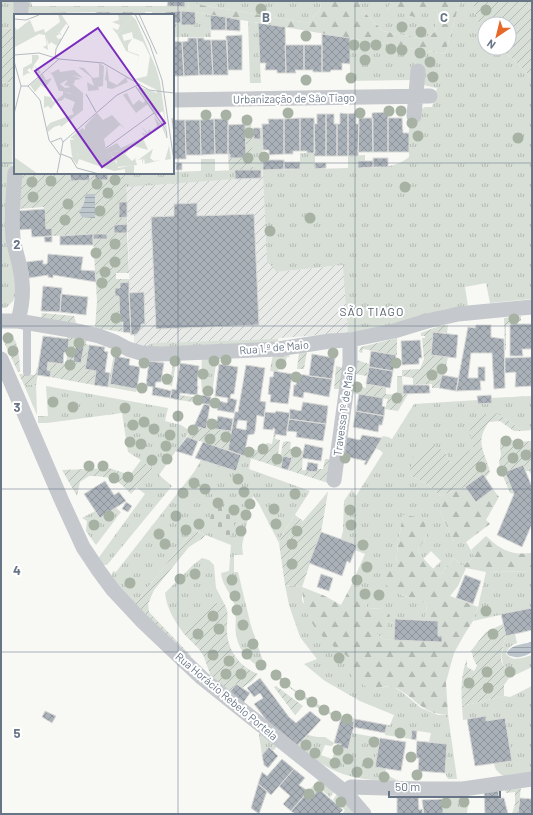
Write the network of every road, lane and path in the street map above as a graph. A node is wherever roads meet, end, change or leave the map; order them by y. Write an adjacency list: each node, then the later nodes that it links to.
1 (21, 1): 2 (street)
2 (20, 14)
3 (418, 71): 4 (street)
4 (423, 96): 5 (street, Urbanização de São Tiago); 6 (street)
5 (174, 100)
6 (414, 116)
7 (15, 174): 10 (street)
8 (532, 307): 11 (street, Rua 1.º de Maio)
9 (1, 321): 10 (street)
10 (22, 321): 11 (street, Rua 1.º de Maio); 13 (lane)
11 (350, 340): 14 (street, Travessa 1º de Maio)
12 (1, 359): 16 (street, Rua Horácio Rebelo Portela)
13 (27, 372)
14 (334, 480)
15 (532, 780): 16 (street)
16 (345, 792): 17 (street, Rua Horácio Rebelo Portela)
17 (362, 813)

